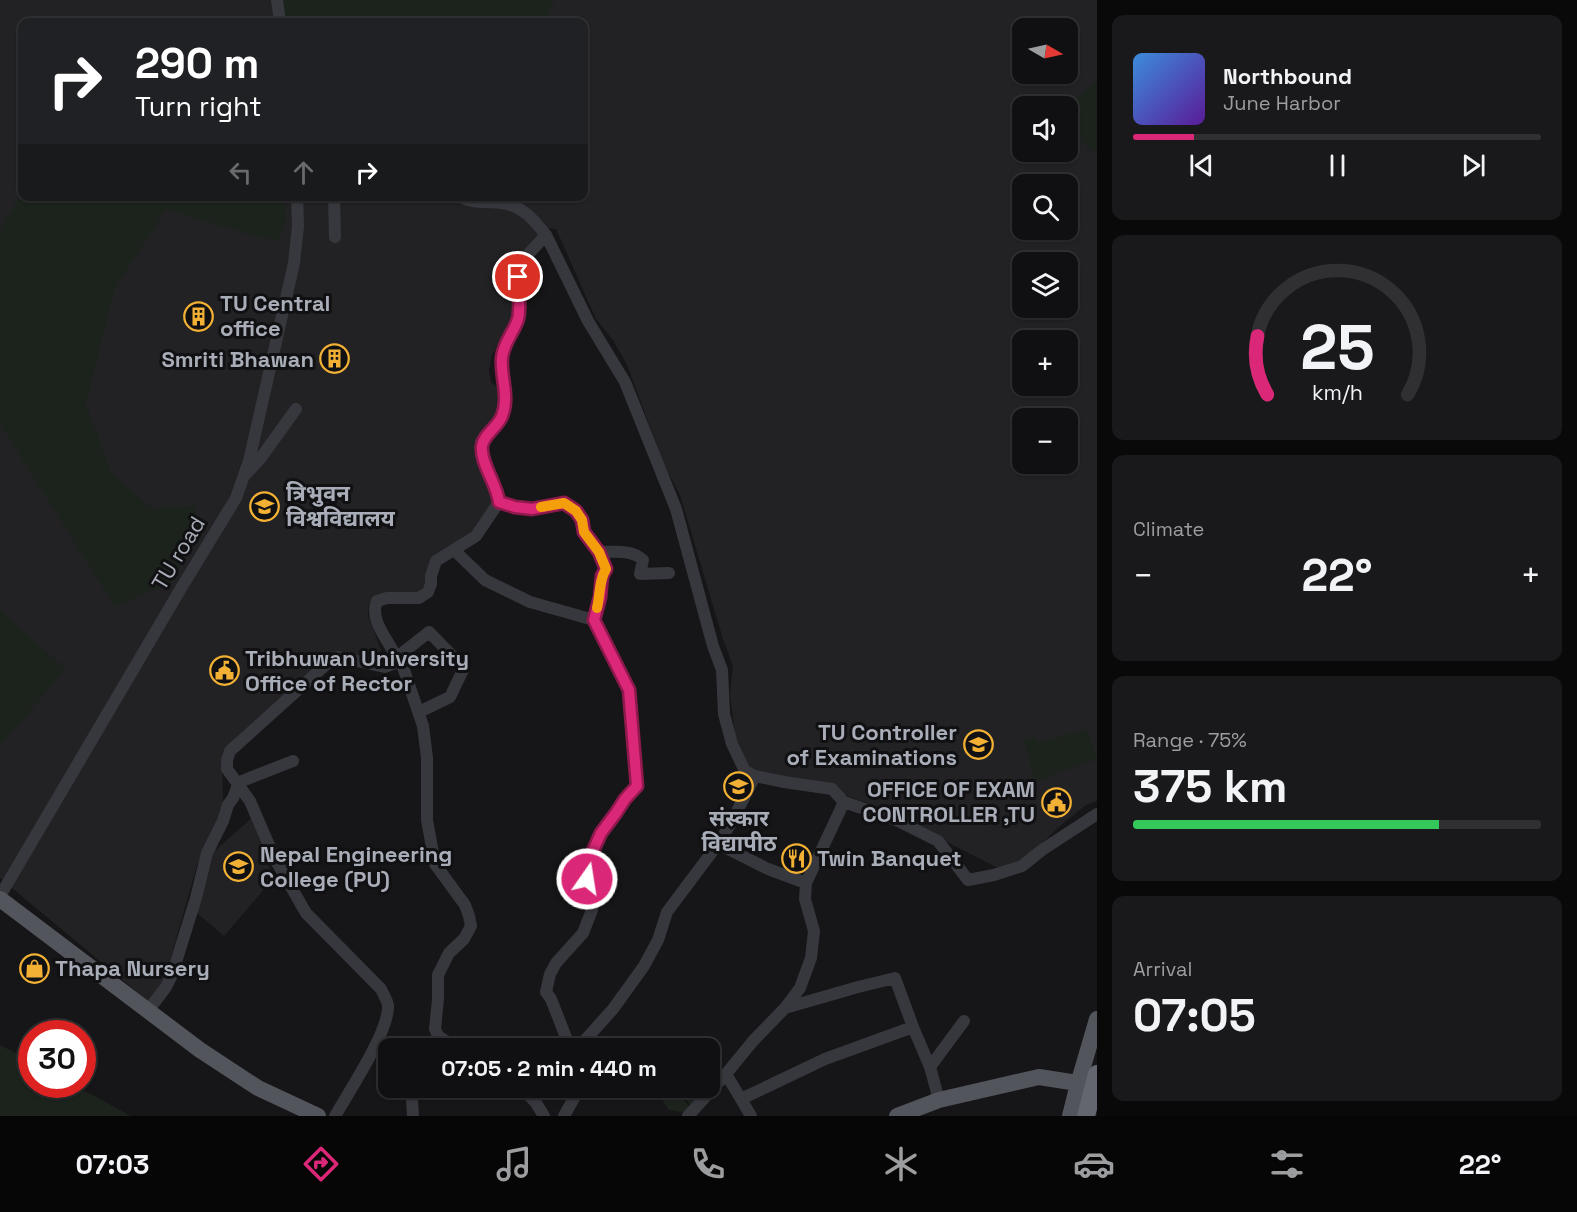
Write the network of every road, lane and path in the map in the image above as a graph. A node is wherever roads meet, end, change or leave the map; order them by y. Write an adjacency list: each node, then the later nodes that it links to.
1 (277, 0): 2 (street)
2 (279, 18)
3 (297, 201): 9 (street, TU road)
4 (334, 201): 7 (street)
5 (469, 201): 6 (street)
6 (546, 235): 10 (street); 18 (street)
7 (335, 237)
8 (296, 409): 9 (street)
9 (243, 477): 24 (street, TU road)
10 (499, 502): 11 (street); 12 (street)
11 (454, 550): 14 (street); 15 (street)
12 (599, 552): 13 (street); 14 (street)
13 (669, 573)
14 (594, 620): 31 (street)
15 (397, 660): 16 (street); 16 (street); 19 (street)
16 (419, 712): 30 (street)
17 (292, 761): 19 (street)
18 (755, 776): 20 (street); 22 (street)
19 (238, 785): 26 (street); 42 (street)
20 (844, 802): 21 (street); 23 (street)
21 (1097, 814)
22 (718, 844): 23 (street); 32 (street)
23 (806, 883): 25 (street)
24 (0, 897): 26 (main road)
25 (785, 1008): 29 (street); 34 (street)
26 (147, 1011): 41 (main road)
27 (1097, 1019): 35 (main road)
28 (964, 1021): 33 (street)
29 (913, 1027): 33 (street); 39 (street)
30 (441, 1038)
31 (566, 1038)
32 (586, 1038)
33 (930, 1067): 40 (street)
34 (726, 1074): 39 (street); 46 (street)
35 (1091, 1085): 40 (main road); 49 (main road); 50 (highway)
36 (412, 1098): 43 (street)
37 (531, 1098): 44 (street)
38 (574, 1098): 45 (street)
39 (741, 1099): 47 (street)
40 (939, 1100): 48 (main road)
41 (318, 1116)
42 (334, 1116)
43 (413, 1116)
44 (544, 1116)
45 (564, 1116)
46 (688, 1116)
47 (751, 1116)
48 (897, 1116)
49 (1070, 1116)
50 (1086, 1116)

